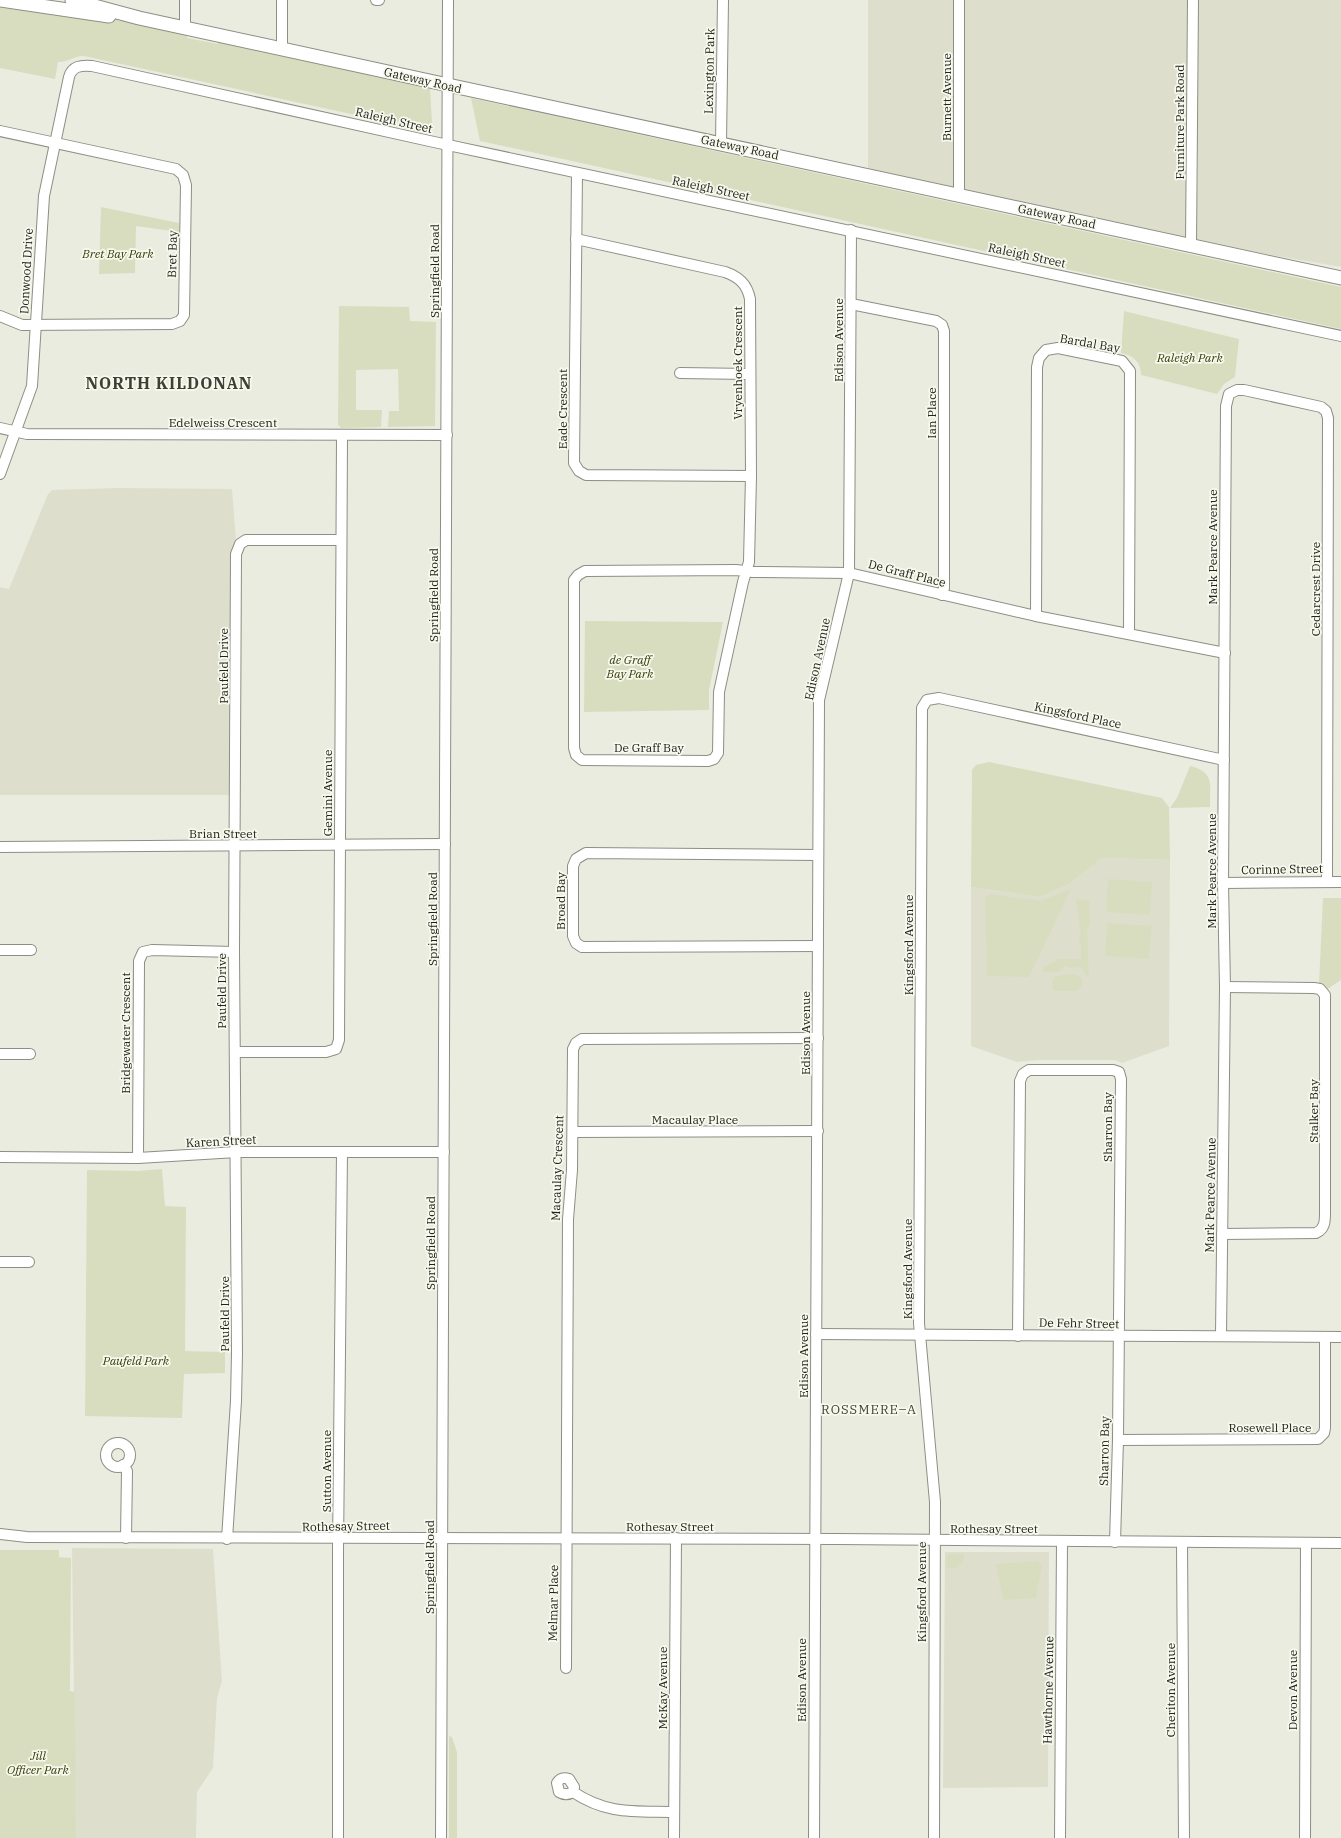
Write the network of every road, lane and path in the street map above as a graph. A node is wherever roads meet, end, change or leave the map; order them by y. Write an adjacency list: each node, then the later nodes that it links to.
1 (0, 0): 9 (main road, Gateway Road)
2 (72, 0): 9 (main road, Gateway Road)
3 (185, 0): 10 (street)
4 (282, 0): 11 (street)
5 (448, 0): 13 (street, Springfield Road)
6 (722, 0): 16 (street, Lexington Park)
7 (959, 0): 19 (street, Burnett Avenue)
8 (1193, 0): 22 (street, Furniture Park Road)
9 (139, 18): 10 (main road, Gateway Road)
10 (185, 28): 11 (main road, Gateway Road)
11 (282, 49): 13 (main road, Gateway Road)
12 (75, 68): 15 (street, Donwood Drive); 17 (street, Raleigh Street)
13 (448, 85): 16 (main road, Gateway Road); 17 (street, Springfield Road)
14 (0, 131): 15 (street)
15 (55, 142): 26 (street, Donwood Drive); 26 (street, Bret Bay)
16 (721, 143): 19 (main road, Gateway Road)
17 (448, 145): 18 (street, Raleigh Street); 33 (street, Springfield Road)
18 (577, 173): 20 (street, Raleigh Street); 21 (street, Eade Crescent)
19 (959, 195): 22 (main road, Gateway Road)
20 (851, 230): 24 (street, Edison Avenue); 27 (street, Raleigh Street)
21 (576, 239): 29 (street, Vryenhoek Crescent); 36 (street, Eade Crescent)
22 (1191, 245): 23 (main road, Gateway Road)
23 (1341, 278)
24 (851, 304): 39 (street, Edison Avenue); 41 (street, Ian Place)
25 (0, 316): 26 (street)
26 (36, 324): 32 (street, Donwood Drive)
27 (1341, 336)
28 (680, 373): 29 (street)
29 (750, 374): 36 (street, Vryenhoek Crescent)
30 (1226, 406): 44 (street, Mark Pearce Avenue); 52 (street, Cedarcrest Drive)
31 (0, 428): 32 (street, Edelweiss Crescent)
32 (16, 432): 34 (street, Edelweiss Crescent); 35 (street, Donwood Drive)
33 (447, 435): 34 (street, Edelweiss Crescent); 47 (street, Springfield Road)
34 (342, 436): 37 (street, Gemini Avenue)
35 (0, 474)
36 (751, 476): 38 (street, Vryenhoek Crescent)
37 (340, 540): 48 (street, Paufeld Drive); 49 (street, Gemini Avenue)
38 (746, 571): 39 (street, De Graff Place); 40 (street, De Graff Place); 40 (street, De Graff Bay)
39 (849, 573): 41 (street, De Graff Place); 51 (street, Edison Avenue)
40 (578, 575)
41 (942, 595): 42 (street, De Graff Place)
42 (1036, 616): 43 (street, De Graff Place); 43 (street, Bardal Bay)
43 (1129, 634): 44 (street, De Graff Place)
44 (1225, 653): 46 (street, Mark Pearce Avenue)
45 (927, 700): 46 (street, Kingsford Place); 75 (street, Kingsford Avenue)
46 (1224, 760): 54 (street, Mark Pearce Avenue)
47 (445, 844): 49 (street, Brian Street); 68 (street, Springfield Road)
48 (236, 846): 49 (street, Brian Street); 50 (street, Brian Street); 58 (street, Paufeld Drive)
49 (340, 846): 61 (street, Gemini Avenue)
50 (0, 847)
51 (818, 855): 55 (street, Edison Avenue); 55 (street, Broad Bay)
52 (1327, 881): 53 (street, Corinne Street); 54 (street, Corinne Street)
53 (1341, 882)
54 (1224, 883): 59 (street, Mark Pearce Avenue)
55 (818, 946): 60 (street, Edison Avenue)
56 (0, 950): 57 (street)
57 (30, 950)
58 (234, 952): 61 (street, Paufeld Drive); 70 (street, Bridgewater Crescent)
59 (1225, 987): 71 (street, Mark Pearce Avenue); 71 (street, Stalker Bay)
60 (818, 1038): 64 (street, Edison Avenue); 65 (street, Macaulay Crescent)
61 (235, 1052): 66 (street, Paufeld Drive)
62 (0, 1054): 63 (street)
63 (30, 1054)
64 (818, 1131): 65 (street, Macaulay Place); 74 (street, Edison Avenue)
65 (573, 1132): 86 (street, Macaulay Crescent)
66 (237, 1152): 67 (street, Karen Street); 70 (street, Karen Street); 88 (street, Paufeld Drive)
67 (342, 1152): 68 (street, Karen Street); 89 (street, Sutton Avenue)
68 (444, 1152): 85 (street, Springfield Road)
69 (0, 1157): 70 (street, Karen Street)
70 (138, 1158)
71 (1222, 1234): 77 (street, Mark Pearce Avenue)
72 (0, 1262): 73 (street)
73 (28, 1262)
74 (816, 1334): 75 (street, De Fehr Street); 90 (street, Edison Avenue)
75 (920, 1334): 76 (street, De Fehr Street); 91 (street, Kingsford Avenue)
76 (1018, 1336): 78 (street, De Fehr Street); 78 (street, Sharron Bay)
77 (1221, 1336): 78 (street, De Fehr Street); 79 (street, De Fehr Street)
78 (1119, 1337): 81 (street, Sharron Bay)
79 (1325, 1337): 80 (street, De Fehr Street); 81 (street, Rosewell Place)
80 (1341, 1337)
81 (1118, 1440): 93 (street, Sharron Bay)
82 (123, 1465): 84 (street)
83 (0, 1534): 84 (street, Rothesay Street)
84 (126, 1538): 88 (street, Rothesay Street)
85 (442, 1538): 86 (street, Rothesay Street); 89 (street, Rothesay Street); 101 (street, Springfield Road)
86 (567, 1538): 87 (street, Rothesay Street); 97 (street, Melmar Place)
87 (676, 1538): 90 (street, Rothesay Street); 99 (street, McKay Avenue)
88 (227, 1539): 89 (street, Rothesay Street)
89 (338, 1539): 100 (street, Sutton Avenue)
90 (816, 1539): 91 (street, Rothesay Street); 103 (street, Edison Avenue)
91 (934, 1541): 92 (street, Rothesay Street); 104 (street, Kingsford Avenue)
92 (1062, 1542): 93 (street, Rothesay Street); 105 (street, Hawthorne Avenue)
93 (1115, 1542): 94 (street, Rothesay Street)
94 (1182, 1542): 95 (street, Rothesay Street); 106 (street, Cheriton Avenue)
95 (1306, 1543): 96 (street, Rothesay Street); 107 (street, Devon Avenue)
96 (1341, 1543)
97 (566, 1668)
98 (573, 1792): 99 (street)
99 (674, 1812): 102 (street, McKay Avenue)
100 (338, 1838)
101 (441, 1838)
102 (674, 1838)
103 (814, 1838)
104 (934, 1838)
105 (1060, 1838)
106 (1184, 1838)
107 (1305, 1838)

